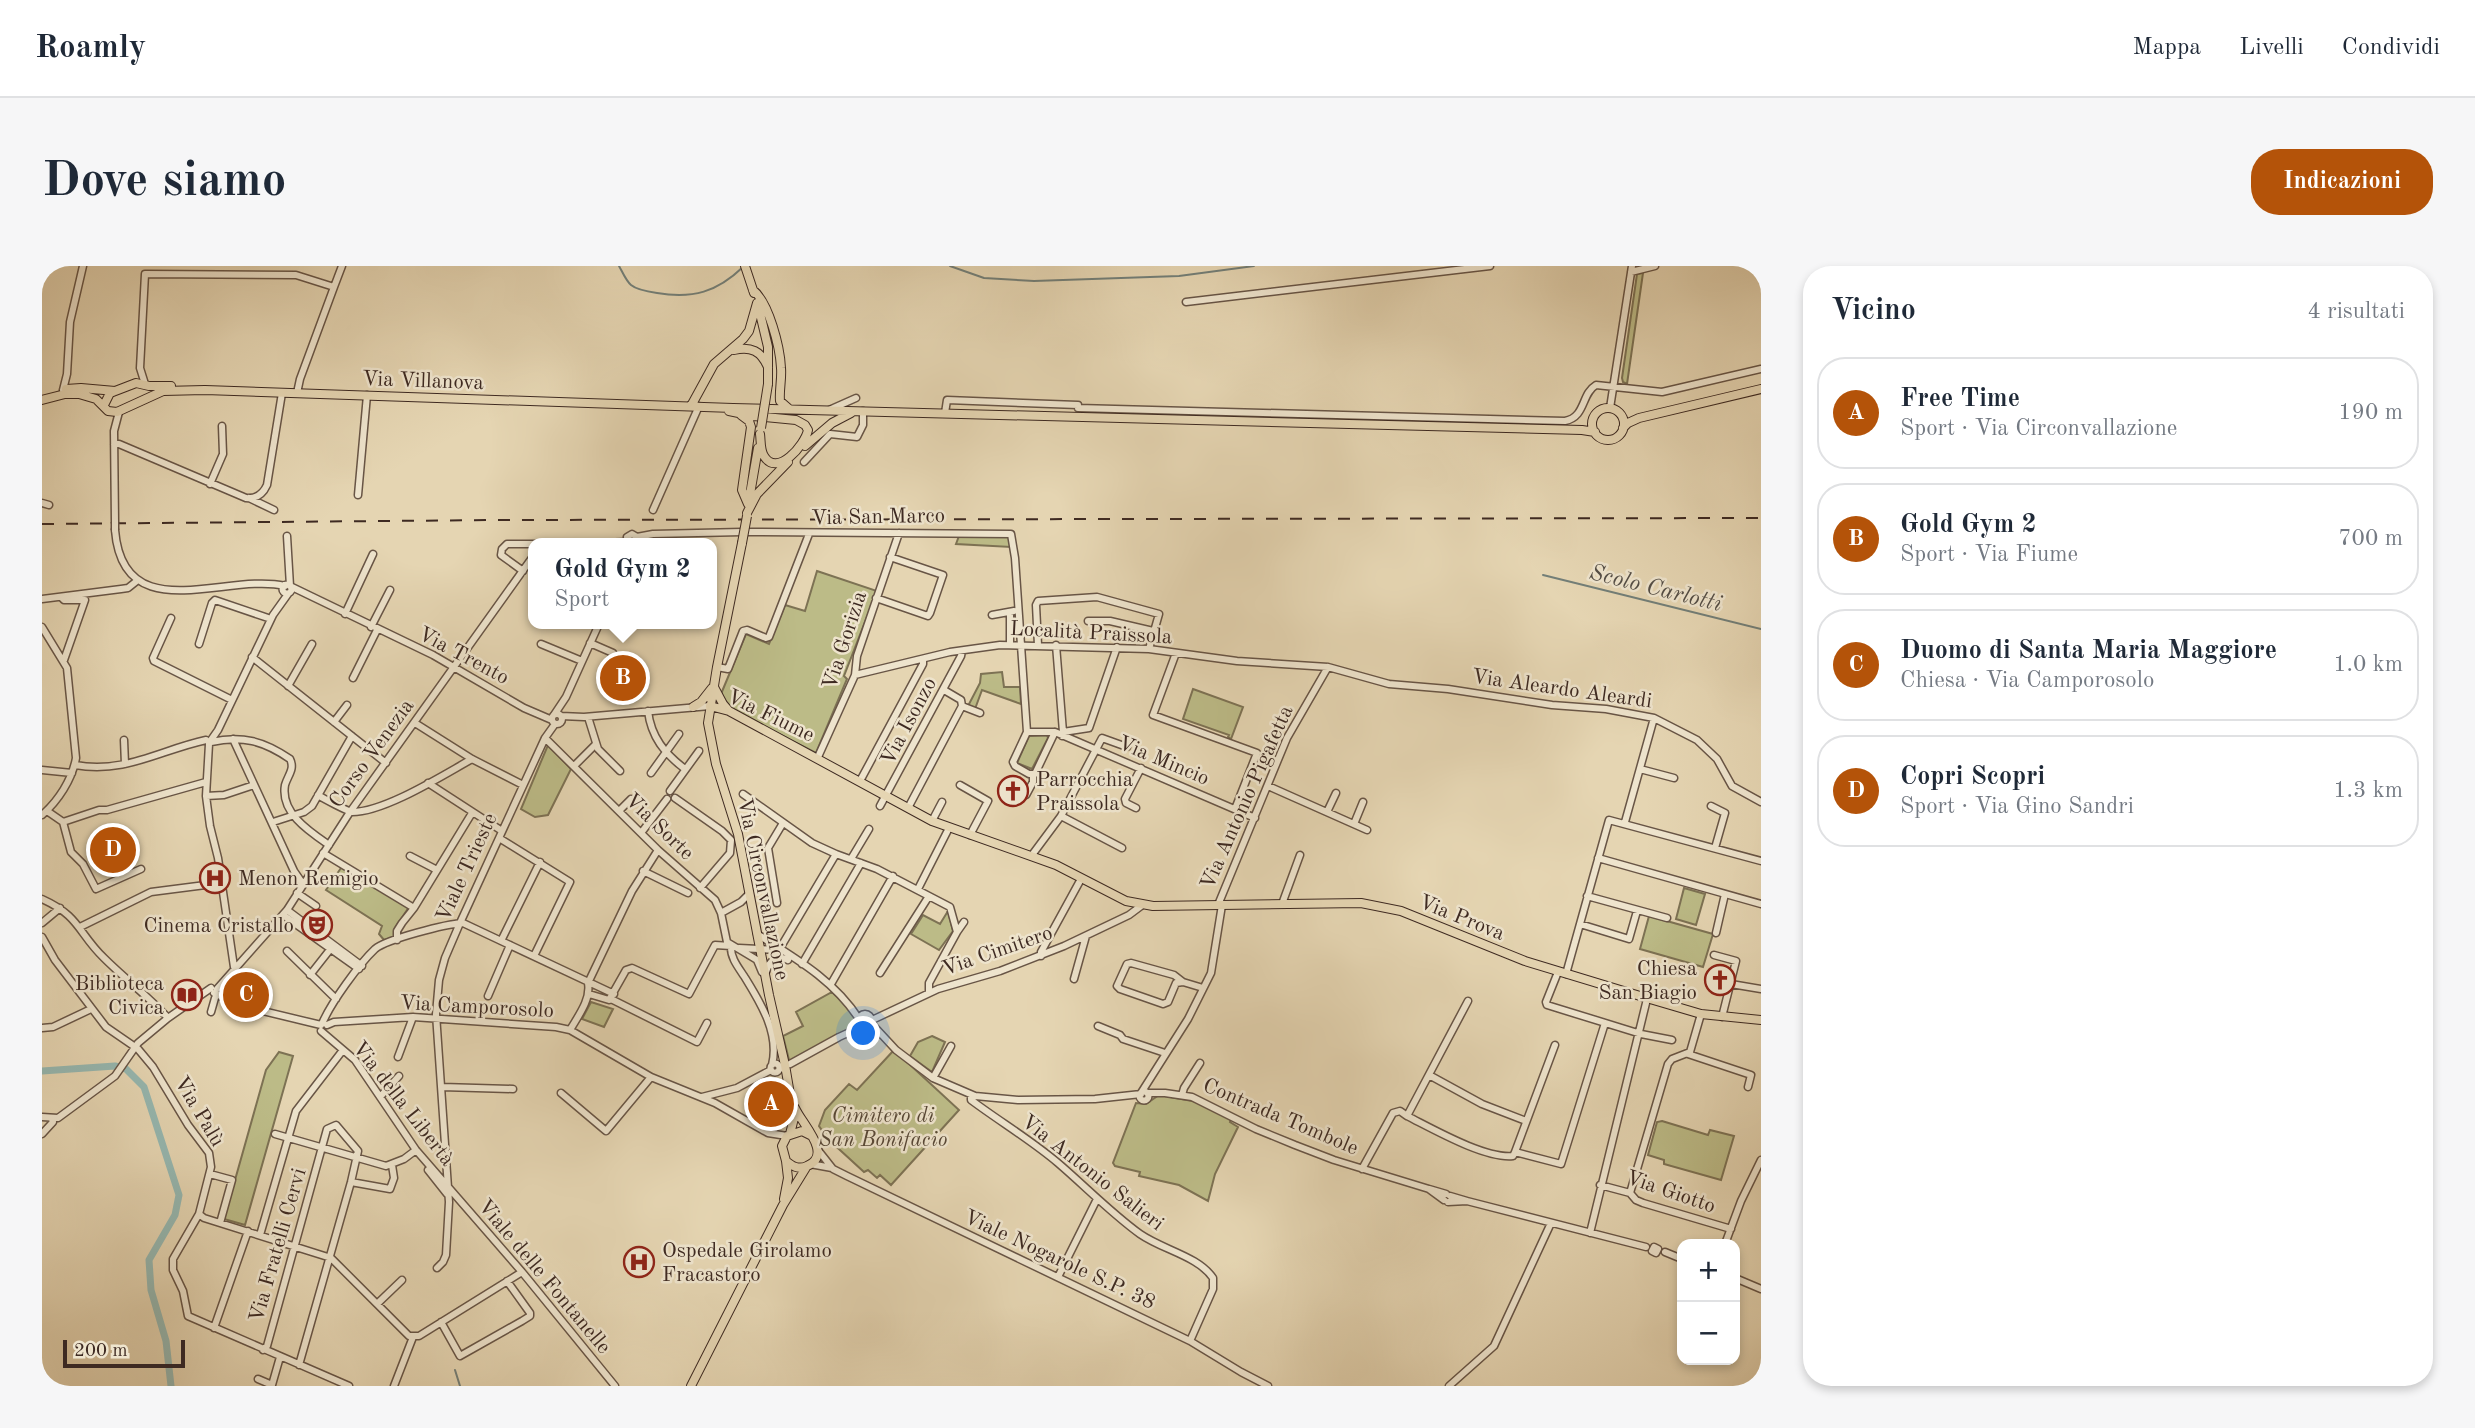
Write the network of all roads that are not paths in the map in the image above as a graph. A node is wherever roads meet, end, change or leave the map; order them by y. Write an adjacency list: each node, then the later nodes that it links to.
1 (83, 266): 20 (street)
2 (342, 266): 7 (street)
3 (745, 266): 8 (main road)
4 (1490, 266): 9 (street)
5 (1655, 266): 6 (street)
6 (1631, 269): 19 (street)
7 (334, 287): 14 (street); 25 (street)
8 (753, 290): 10 (main road, Via Circonvallazione); 33 (main road)
9 (1186, 302)
10 (758, 307): 11 (main road); 12 (main road, Via Circonvallazione)
11 (749, 331): 12 (main road); 13 (main road)
12 (765, 332): 15 (main road, Via Circonvallazione)
13 (731, 351): 15 (main road); 30 (main road)
14 (140, 368): 17 (street); 18 (street)
15 (769, 368): 47 (main road, Via Circonvallazione, bridge)
16 (1761, 369): 19 (street)
17 (131, 384): 18 (main road, Via Villanova); 23 (main road)
18 (146, 385): 22 (main road, Via Villanova); 28 (main road)
19 (1614, 386): 32 (street); 38 (street)
20 (67, 389): 23 (main road); 27 (main road)
21 (1761, 389): 41 (main road)
22 (205, 390): 24 (main road, Via Villanova); 28 (main road, Via Villanova)
23 (115, 391): 31 (main road)
24 (282, 393): 25 (main road, Via Villanova); 55 (street)
25 (297, 393): 26 (main road, Via Villanova)
26 (367, 395): 30 (main road, Via Villanova); 54 (street)
27 (42, 398): 31 (main road)
28 (147, 398): 36 (main road, Via Villanova)
29 (856, 398): 34 (street)
30 (702, 406): 33 (main road); 37 (main road); 57 (street)
31 (106, 408): 36 (main road); 46 (street)
32 (1610, 408): 40 (main road); 42 (main road)
33 (791, 409): 34 (main road)
34 (828, 410): 35 (main road)
35 (860, 411): 39 (main road); 50 (street); 53 (main road)
36 (119, 412): 46 (street)
37 (735, 412): 47 (main road); 58 (main road)
38 (1078, 412): 39 (main road); 39 (street); 45 (main road)
39 (945, 413)
40 (1620, 414): 41 (main road); 44 (main road)
41 (1639, 418): 44 (main road)
42 (1592, 422): 45 (main road); 48 (main road)
43 (222, 426): 52 (street)
44 (1623, 428): 48 (main road)
45 (1569, 430): 48 (main road)
46 (114, 431): 49 (street)
47 (761, 431): 51 (main road, Via Circonvallazione)
48 (1595, 432)
49 (114, 444): 52 (street); 68 (street, bridge)
50 (804, 462)
51 (754, 477): 53 (main road); 58 (main road, Via Circonvallazione)
52 (210, 484): 55 (street)
53 (766, 484): 58 (main road)
54 (358, 495)
55 (249, 498): 56 (street)
56 (274, 510)
57 (653, 510)
58 (747, 511): 105 (main road, Via Circonvallazione, bridge)
59 (899, 533): 60 (street, Via San Marco); 65 (street, Via Gorizia); 76 (street, Via San Marco)
60 (809, 534): 62 (street, Via San Marco); 105 (street)
61 (288, 536): 69 (street)
62 (641, 538)
63 (528, 544): 67 (street)
64 (373, 554): 78 (street)
65 (890, 557): 73 (street, Via Gorizia); 73 (street)
66 (528, 564): 67 (street, Corso Venezia)
67 (523, 571): 104 (street, Corso Venezia)
68 (138, 580): 69 (street, Via Trento); 72 (street)
69 (287, 589): 71 (street, Via Trento); 75 (street)
70 (390, 590): 84 (street)
71 (306, 595): 75 (street); 78 (street, Via Trento)
72 (61, 597): 74 (street); 102 (street)
73 (876, 598): 107 (street, Via Gorizia)
74 (42, 599)
75 (280, 604): 81 (street)
76 (1019, 610): 77 (street); 92 (street)
77 (1010, 612): 79 (street); 91 (street)
78 (345, 614): 84 (street, Via Trento)
79 (992, 615)
80 (171, 618): 112 (street)
81 (271, 619): 88 (street); 100 (street)
82 (1088, 621): 86 (street)
83 (42, 627): 102 (street)
84 (374, 628): 104 (street, Via Trento); 108 (street)
85 (597, 629): 87 (street, Viale Trieste)
86 (1153, 631): 93 (street); 96 (street)
87 (590, 643): 98 (street); 103 (street, Viale Trieste)
88 (199, 644)
89 (312, 644): 109 (street)
90 (541, 644): 103 (street)
91 (1010, 645): 92 (street, Località Praissola); 97 (street, Località Praissola)
92 (1021, 645): 93 (street, Località Praissola); 128 (street)
93 (1038, 645): 94 (street, Località Praissola)
94 (1056, 645): 95 (street, Località Praissola); 129 (street)
95 (1117, 647): 96 (street, Località Praissola); 129 (street)
96 (1149, 649): 99 (street, Località Praissola)
97 (962, 651): 101 (street, Località Praissola); 111 (street, Via Isonzo)
98 (613, 653)
99 (1176, 653): 106 (street, Località Praissola); 180 (street)
100 (253, 657): 109 (street); 112 (street)
101 (923, 659): 107 (street, Località Praissola); 156 (street)
102 (64, 660): 145 (street)
103 (582, 661): 124 (street, Viale Trieste)
104 (454, 667): 120 (street, Via Trento); 126 (street, Corso Venezia)
105 (717, 667): 110 (main road, Via Circonvallazione)
106 (1328, 667): 123 (street, Via Aleardo Aleardi); 162 (street, Via Antonio Pigafetta)
107 (855, 675): 141 (street, Via Gorizia)
108 (353, 678)
109 (288, 686): 125 (street)
110 (714, 686): 114 (main road, Via Circonvallazione); 116 (main road); 118 (main road)
111 (944, 691): 115 (street); 169 (street, Via Isonzo)
112 (232, 700): 134 (street)
113 (347, 705): 125 (street)
114 (710, 706): 116 (street, Via Fiume); 118 (main road, Via Fiume); 127 (main road, Via Circonvallazione)
115 (962, 706): 119 (street); 178 (street)
116 (693, 707): 117 (street, Via Fiume); 127 (main road)
117 (648, 711): 122 (street, Via Fiume); 140 (street)
118 (729, 711): 127 (main road); 141 (main road, Via Fiume)
119 (980, 713)
120 (536, 714): 124 (street, Via Trento); 124 (street)
121 (576, 717): 122 (street, Via Fiume); 124 (street, Via Fiume); 124 (street)
122 (588, 717): 136 (street)
123 (1654, 718): 149 (street); 175 (street, Via Aleardo Aleardi)
124 (555, 719): 132 (street, Viale Trieste)
125 (334, 722): 131 (street)
126 (415, 723): 142 (street); 144 (street, Corso Venezia)
127 (708, 723): 228 (main road, Via Circonvallazione)
128 (1027, 732): 129 (street); 154 (street)
129 (1060, 733): 138 (street, Via Mincio); 154 (street)
130 (679, 734): 140 (street)
131 (352, 736): 144 (street); 166 (street)
132 (545, 737): 146 (street, Via Sorte); 160 (street, Viale Trieste)
133 (230, 738): 134 (street); 159 (street); 187 (street)
134 (210, 739): 143 (street); 157 (street)
135 (124, 740): 143 (street)
136 (596, 744): 146 (street); 151 (street)
137 (1127, 747): 138 (street)
138 (1097, 750): 147 (street, Via Mincio); 188 (street)
139 (699, 751): 148 (street)
140 (665, 753): 148 (street); 153 (street)
141 (818, 757): 156 (main road, Via Fiume)
142 (472, 759): 158 (street); 160 (street)
143 (125, 764): 145 (street)
144 (386, 764): 183 (street, Corso Venezia)
145 (75, 765): 152 (street)
146 (574, 766): 181 (street, Via Sorte)
147 (1141, 768): 179 (street); 180 (street, Via Mincio)
148 (685, 769): 163 (street)
149 (1640, 769): 155 (street); 194 (street)
150 (42, 770): 152 (street)
151 (620, 771)
152 (72, 773): 185 (street)
153 (651, 773)
154 (1033, 775): 167 (street)
155 (1674, 778)
156 (860, 781): 169 (main road, Via Fiume)
157 (206, 782): 168 (street); 190 (street)
158 (428, 783): 183 (street); 186 (street)
159 (254, 785): 168 (street); 192 (street)
160 (523, 785): 201 (street, Viale Trieste)
161 (960, 785): 202 (street)
162 (1268, 786): 184 (street); 189 (street, Via Antonio Pigafetta)
163 (670, 791)
164 (1336, 793): 184 (street)
165 (743, 794): 193 (street)
166 (318, 795): 182 (street); 183 (street)
167 (1026, 795)
168 (206, 796): 222 (street)
169 (886, 796): 176 (street, Via Isonzo); 178 (main road, Via Fiume)
170 (675, 798): 224 (street)
171 (631, 799): 181 (street)
172 (667, 799): 200 (street)
173 (942, 802): 191 (street)
174 (1363, 802): 195 (street)
175 (1761, 802)
176 (880, 806)
177 (1712, 806): 205 (street)
178 (908, 808): 191 (main road, Via Fiume)
179 (1136, 808)
180 (1235, 809): 189 (street, Via Mincio)
181 (619, 811): 200 (street, Via Sorte)
182 (304, 812): 187 (street); 196 (street)
183 (350, 812): 203 (street, Corso Venezia)
184 (1327, 812): 195 (street)
185 (44, 813): 190 (street)
186 (472, 813): 201 (street); 218 (street)
187 (293, 816): 192 (street); 196 (street)
188 (1061, 816): 204 (street); 209 (street)
189 (1255, 818): 237 (street, Via Antonio Pigafetta)
190 (63, 821): 217 (street)
191 (932, 821): 197 (main road, Via Fiume)
192 (273, 822): 223 (street)
193 (783, 822): 208 (street); 233 (street)
194 (1625, 822): 205 (street); 212 (street)
195 (1354, 824): 199 (street)
196 (304, 826): 203 (street)
197 (949, 828): 202 (main road, Via Fiume); 225 (street)
198 (869, 829): 213 (street)
199 (1367, 830)
200 (641, 833): 206 (street, Via Sorte)
201 (501, 835): 215 (street); 247 (street, Viale Trieste)
202 (970, 835): 209 (main road, Via Fiume)
203 (329, 845): 207 (street, Corso Venezia)
204 (1122, 848)
205 (1715, 848): 214 (street)
206 (658, 850): 219 (street); 224 (street, Via Sorte)
207 (323, 853): 223 (street, Corso Venezia); 240 (street)
208 (836, 854): 213 (street); 260 (street)
209 (1032, 855): 221 (main road, Via Fiume)
210 (1300, 855): 234 (street)
211 (410, 856): 218 (street)
212 (1598, 858): 229 (street); 231 (street)
213 (851, 859): 216 (street)
214 (1761, 861)
215 (540, 862): 256 (street); 265 (street)
216 (861, 863): 220 (street); 267 (street)
217 (141, 869)
218 (437, 870): 240 (street)
219 (643, 871): 227 (street); 276 (street)
220 (893, 876): 225 (street); 277 (street)
221 (1082, 879): 236 (main road, Via Fiume); 266 (street)
222 (221, 883): 249 (street); 269 (street)
223 (303, 884): 226 (street, Corso Venezia)
224 (700, 888): 243 (street, Via Sorte)
225 (918, 889): 230 (street)
226 (297, 893): 238 (street); 242 (street, Corso Venezia)
227 (688, 893)
228 (749, 894): 243 (street); 252 (main road, Via Circonvallazione)
229 (1725, 894): 235 (street); 251 (street)
230 (929, 896): 250 (street); 270 (street)
231 (1587, 896): 241 (street); 248 (street)
232 (42, 899): 239 (street)
233 (777, 903)
234 (1282, 904): 237 (main road, Via Prova); 271 (main road, Via Prova)
235 (1761, 904)
236 (1138, 905): 237 (main road, Via Prova); 253 (street, Via Cimitero)
237 (1219, 905): 279 (street, Via Antonio Pigafetta)
238 (316, 906)
239 (60, 908): 246 (street); 249 (street)
240 (414, 908): 255 (street)
241 (1637, 911): 244 (street); 248 (street)
242 (285, 913): 258 (street); 269 (street, Corso Venezia)
243 (721, 913): 259 (street, Via Sorte)
244 (1667, 918)
245 (964, 922): 250 (street)
246 (42, 923)
247 (460, 923): 255 (street); 256 (street); 295 (street, Viale Trieste)
248 (1580, 924): 271 (street)
249 (80, 927): 294 (street)
250 (957, 932): 282 (street)
251 (1716, 933)
252 (757, 934): 260 (street); 262 (main road, Via Circonvallazione)
253 (1086, 936): 266 (street, Via Cimitero); 274 (street)
254 (42, 937): 289 (street, Via Palù)
255 (397, 940): 268 (street)
256 (501, 941): 257 (street)
257 (510, 945): 265 (street); 284 (street)
258 (332, 947): 268 (street); 272 (street)
259 (732, 947): 262 (street); 263 (street); 285 (street); 327 (street, Via Sorte)
260 (779, 950): 262 (street); 267 (street)
261 (287, 951): 272 (street)
262 (761, 953): 263 (street); 273 (main road, Via Circonvallazione)
263 (746, 954): 273 (street)
264 (1714, 955): 278 (street)
265 (534, 956): 276 (street)
266 (1041, 956): 282 (street, Via Cimitero)
267 (802, 964): 273 (street); 277 (street)
268 (361, 968): 286 (street)
269 (234, 969): 281 (street, Corso Venezia)
270 (880, 973)
271 (1562, 973): 287 (main road, Via Prova); 299 (street)
272 (310, 975): 286 (street)
273 (766, 979): 328 (main road, Via Circonvallazione)
274 (1074, 979)
275 (1178, 981): 275 (street); 279 (street)
276 (588, 982): 283 (street); 285 (street)
277 (831, 984): 297 (street)
278 (1731, 984): 280 (street); 293 (street)
279 (1203, 988): 310 (street, Via Antonio Pigafetta)
280 (1761, 989)
281 (214, 991): 290 (street); 294 (street); 300 (street, Via Camporosolo)
282 (929, 993): 297 (street, Via Cimitero)
283 (589, 994): 285 (street); 303 (street)
284 (488, 996)
285 (612, 997): 298 (street)
286 (336, 999): 300 (street)
287 (1647, 999): 291 (main road, Via Prova); 304 (street)
288 (1468, 1001): 315 (street)
289 (91, 1009): 302 (street); 308 (street, Via Palù)
290 (211, 1012)
291 (1701, 1014): 293 (main road, Via Prova); 311 (street)
292 (413, 1017): 295 (street, Via Camporosolo); 300 (street, Via Camporosolo); 312 (street)
293 (1722, 1017): 296 (main road, Via Prova)
294 (167, 1018): 308 (street)
295 (436, 1018): 303 (street, Via Camporosolo); 319 (street, Viale Trieste)
296 (1761, 1020)
297 (866, 1021): 313 (street, Via Cimitero); 318 (street, Contrada Tombole)
298 (707, 1023)
299 (1605, 1023): 304 (street); 343 (street)
300 (322, 1025): 309 (street, Via della Libertà)
301 (1098, 1026): 310 (street)
302 (42, 1028)
303 (570, 1030): 317 (street, Via Camporosolo)
304 (1638, 1033): 305 (street); 356 (street)
305 (1672, 1041)
306 (1555, 1045): 332 (street)
307 (951, 1046): 318 (street)
308 (135, 1047): 331 (street); 353 (street, Via Palù)
309 (344, 1050): 326 (street, Via della Libertà); 338 (street)
310 (1165, 1053): 323 (street, Via Antonio Pigafetta)
311 (1688, 1054): 320 (street); 358 (street)
312 (398, 1057)
313 (790, 1063)
314 (1200, 1063): 325 (street)
315 (1429, 1075): 329 (street); 332 (street)
316 (399, 1076): 326 (street)
317 (651, 1077): 322 (street); 327 (street, Via Camporosolo)
318 (933, 1078): 324 (street, Contrada Tombole)
319 (442, 1087): 321 (street); 347 (street, Viale Trieste)
320 (1748, 1087)
321 (513, 1089)
322 (561, 1093)
323 (1144, 1094): 324 (street, Contrada Tombole); 325 (street, Contrada Tombole)
324 (971, 1095): 359 (street, Via Antonio Salieri)
325 (1182, 1095): 352 (street, Contrada Tombole)
326 (380, 1097): 342 (street, Via della Libertà)
327 (702, 1097): 333 (street, Via Camporosolo)
328 (792, 1103): 336 (main road, Via Circonvallazione); 337 (main road, Via Circonvallazione)
329 (1407, 1115): 343 (street); 352 (street)
330 (42, 1117): 331 (street)
331 (52, 1119): 334 (street)
332 (1526, 1121): 343 (street)
333 (768, 1132): 336 (street, Via Camporosolo); 340 (street, Via Camporosolo)
334 (42, 1134)
335 (275, 1134): 338 (street)
336 (789, 1135): 337 (main road); 340 (main road)
337 (813, 1136): 341 (main road)
338 (288, 1138): 339 (street); 367 (street)
339 (322, 1147): 344 (street); 344 (street, Via Fratelli Cervi); 369 (street, Via Fratelli Cervi)
340 (782, 1150): 346 (main road)
341 (818, 1150): 349 (main road); 351 (street)
342 (415, 1151): 348 (street); 354 (street, Via della Libertà)
343 (1515, 1152)
344 (356, 1158): 348 (street); 355 (street)
345 (1761, 1160): 350 (street)
346 (786, 1161): 349 (main road); 360 (main road)
347 (446, 1162): 354 (street); 357 (street, Viale Trieste)
348 (393, 1165): 355 (street)
349 (809, 1165): 351 (street); 360 (main road)
350 (1760, 1168): 364 (street)
351 (833, 1169): 374 (street, Viale Nogarole S.P. 38)
352 (1362, 1169): 363 (street, Contrada Tombole)
353 (210, 1174): 361 (street, Via Palù); 362 (street)
354 (438, 1175): 357 (street, Via della Libertà)
355 (351, 1182): 371 (street)
356 (1600, 1185): 358 (street, Via Giotto); 366 (street)
357 (448, 1191): 372 (street, Viale Trieste); 373 (street, Viale delle Fontanelle)
358 (1630, 1193): 364 (street, Via Giotto)
359 (1097, 1199): 374 (street); 383 (street, Via Antonio Salieri)
360 (783, 1205): 388 (main road)
361 (198, 1214): 362 (street); 381 (street, Via Palù)
362 (220, 1223): 365 (street)
363 (1551, 1223): 366 (street, Contrada Tombole); 393 (street)
364 (1731, 1229): 368 (street)
365 (248, 1231): 367 (street); 381 (street)
366 (1590, 1233): 370 (street, Contrada Tombole)
367 (260, 1235): 369 (street)
368 (1727, 1239)
369 (295, 1246): 371 (street); 384 (street, Via Fratelli Cervi)
370 (1677, 1257)
371 (328, 1258): 379 (street); 386 (street)
372 (437, 1268)
373 (522, 1272): 376 (street); 391 (street, Viale delle Fontanelle)
374 (1058, 1277): 383 (street, Viale Nogarole S.P. 38)
375 (402, 1280): 379 (street)
376 (507, 1281): 380 (street); 380 (street)
377 (1740, 1281): 378 (street)
378 (1761, 1289)
379 (377, 1304): 382 (street)
380 (441, 1322): 382 (street)
381 (214, 1328): 384 (street)
382 (413, 1337): 390 (street)
383 (1190, 1341): 392 (street, Viale Nogarole S.P. 38)
384 (263, 1350): 385 (street)
385 (281, 1357): 386 (street); 387 (street)
386 (299, 1365): 389 (street)
387 (258, 1379)
388 (692, 1384)
389 (349, 1386)
390 (394, 1386)
391 (615, 1386)
392 (1268, 1386)
393 (1449, 1386)

